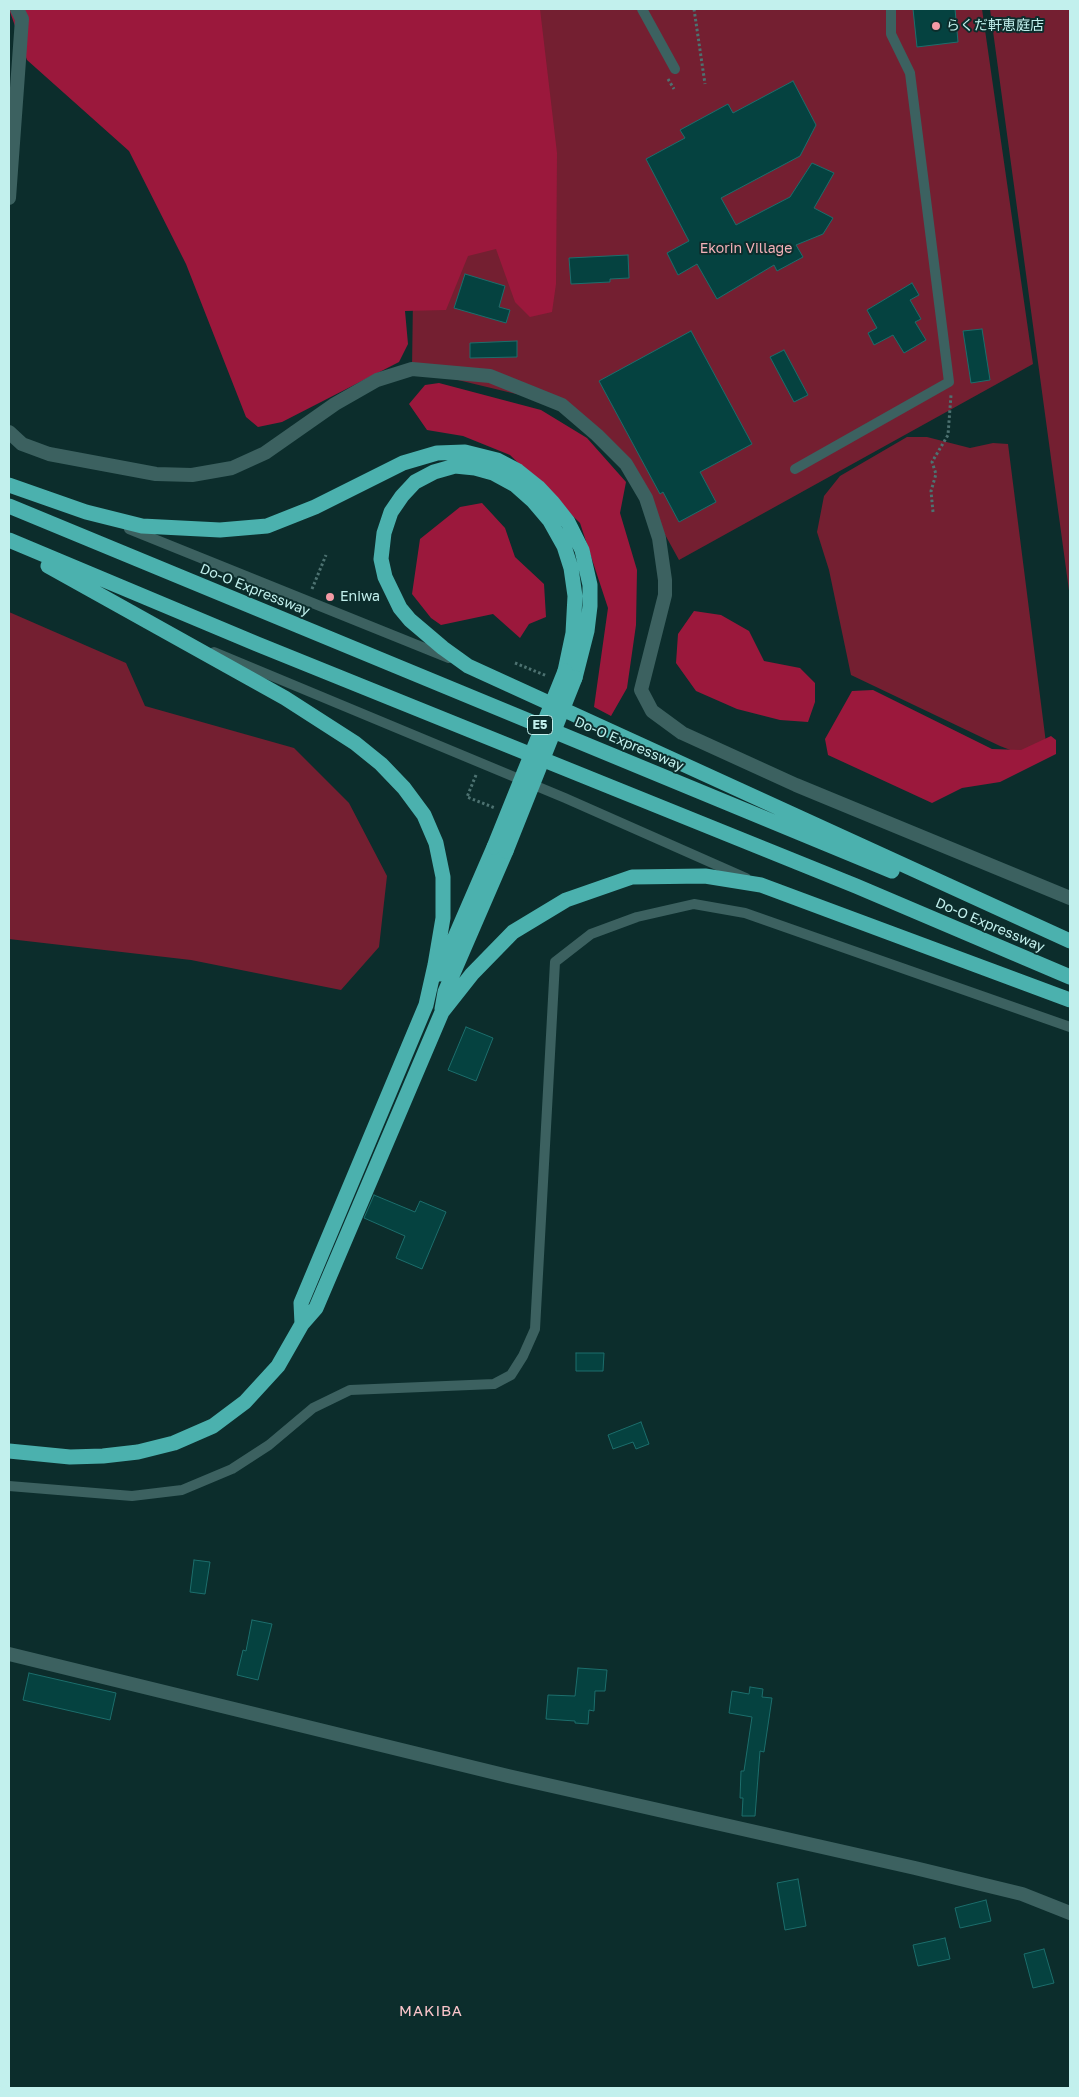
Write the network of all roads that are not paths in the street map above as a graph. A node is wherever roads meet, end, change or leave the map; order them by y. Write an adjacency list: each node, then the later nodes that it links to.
1 (17, 9): 5 (street)
2 (642, 9): 4 (lane)
3 (891, 9): 7 (lane)
4 (675, 69)
5 (9, 198)
6 (9, 432): 17 (street)
7 (795, 468)
8 (9, 485): 10 (highway)
9 (9, 506): 19 (highway, Do-O Expressway / E5)
10 (86, 512): 13 (lane); 14 (highway)
11 (9, 542): 12 (highway); 20 (highway, Do-O Expressway / E5)
12 (165, 631): 16 (lane); 22 (highway)
13 (468, 666): 14 (highway); 18 (highway)
14 (570, 674): 15 (highway, bridge)
15 (500, 849): 22 (highway); 23 (highway)
16 (761, 885): 21 (highway); 23 (highway)
17 (1070, 898)
18 (1070, 941)
19 (1070, 945)
20 (1070, 977)
21 (1070, 1000)
22 (426, 1005): 25 (highway)
23 (442, 1012): 25 (highway)
24 (1070, 1027): 27 (lane)
25 (302, 1324): 26 (highway)
26 (9, 1451)
27 (9, 1486)
28 (9, 1654): 29 (street)
29 (1070, 1913)

